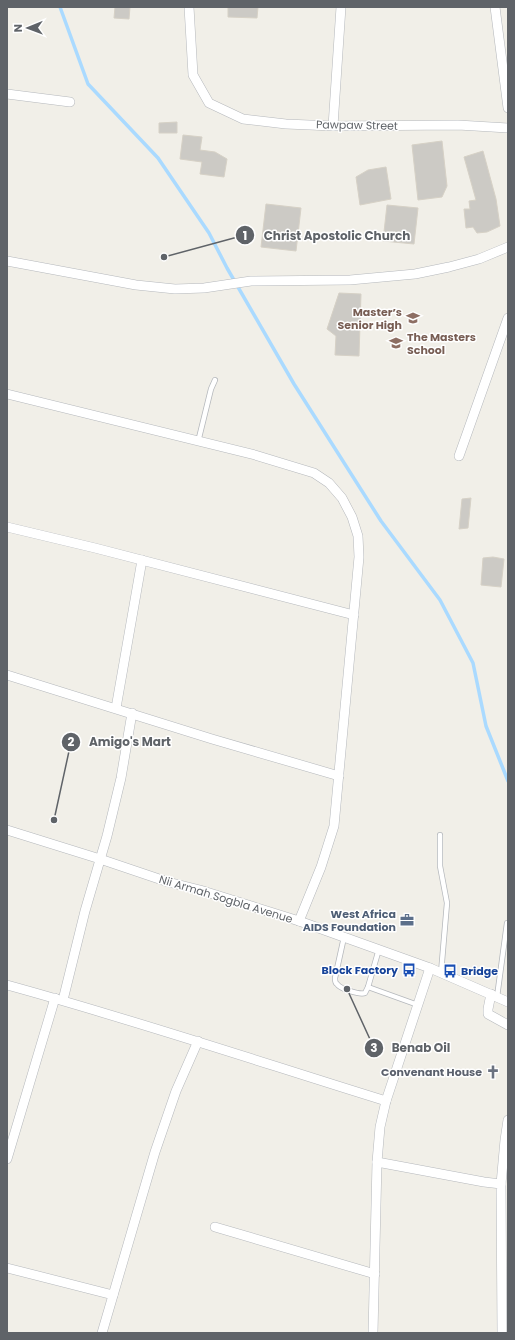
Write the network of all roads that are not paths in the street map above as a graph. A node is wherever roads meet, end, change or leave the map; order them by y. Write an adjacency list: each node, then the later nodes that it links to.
1 (189, 7): 7 (street, Pawpaw Street)
2 (341, 7): 7 (street)
3 (495, 7): 6 (street)
4 (7, 94): 5 (street)
5 (70, 102)
6 (508, 108)
7 (333, 126): 8 (street, Pawpaw Street)
8 (508, 128)
9 (508, 247): 10 (street)
10 (7, 261)
11 (508, 318): 15 (street)
12 (214, 380): 14 (lane)
13 (7, 394): 14 (street)
14 (198, 442): 18 (street)
15 (459, 456)
16 (7, 527): 17 (street)
17 (142, 560): 18 (street); 20 (street)
18 (354, 615): 22 (street)
19 (7, 675): 20 (street)
20 (116, 708): 21 (street)
21 (132, 713): 22 (street); 25 (street)
22 (339, 776): 26 (street)
23 (7, 830): 25 (street, Nii Armah Sogbla Avenue)
24 (440, 835): 31 (lane)
25 (100, 859): 26 (street, Nii Armah Sogbla Avenue); 35 (street)
26 (298, 921): 28 (street, Nii Armah Sogbla Avenue)
27 (507, 923): 34 (lane)
28 (344, 937): 29 (street, Nii Armah Sogbla Avenue); 33 (lane)
29 (379, 949): 30 (street, Nii Armah Sogbla Avenue); 33 (lane)
30 (430, 968): 31 (street, Nii Armah Sogbla Avenue); 37 (street)
31 (442, 973): 34 (street, Nii Armah Sogbla Avenue)
32 (7, 985): 35 (street)
33 (368, 987): 37 (lane)
34 (494, 996): 36 (street, Nii Armah Sogbla Avenue); 38 (street)
35 (59, 999): 39 (street); 42 (street)
36 (508, 1002)
37 (418, 1005): 40 (street)
38 (508, 1025)
39 (198, 1041): 40 (street); 48 (street)
40 (386, 1101): 43 (street)
41 (508, 1120): 44 (street)
42 (7, 1159)
43 (377, 1162): 44 (street); 47 (street)
44 (501, 1184): 51 (street)
45 (215, 1227): 47 (street)
46 (7, 1268): 48 (street)
47 (374, 1274): 50 (street)
48 (113, 1295): 49 (street)
49 (102, 1333)
50 (373, 1333)
51 (502, 1333)

